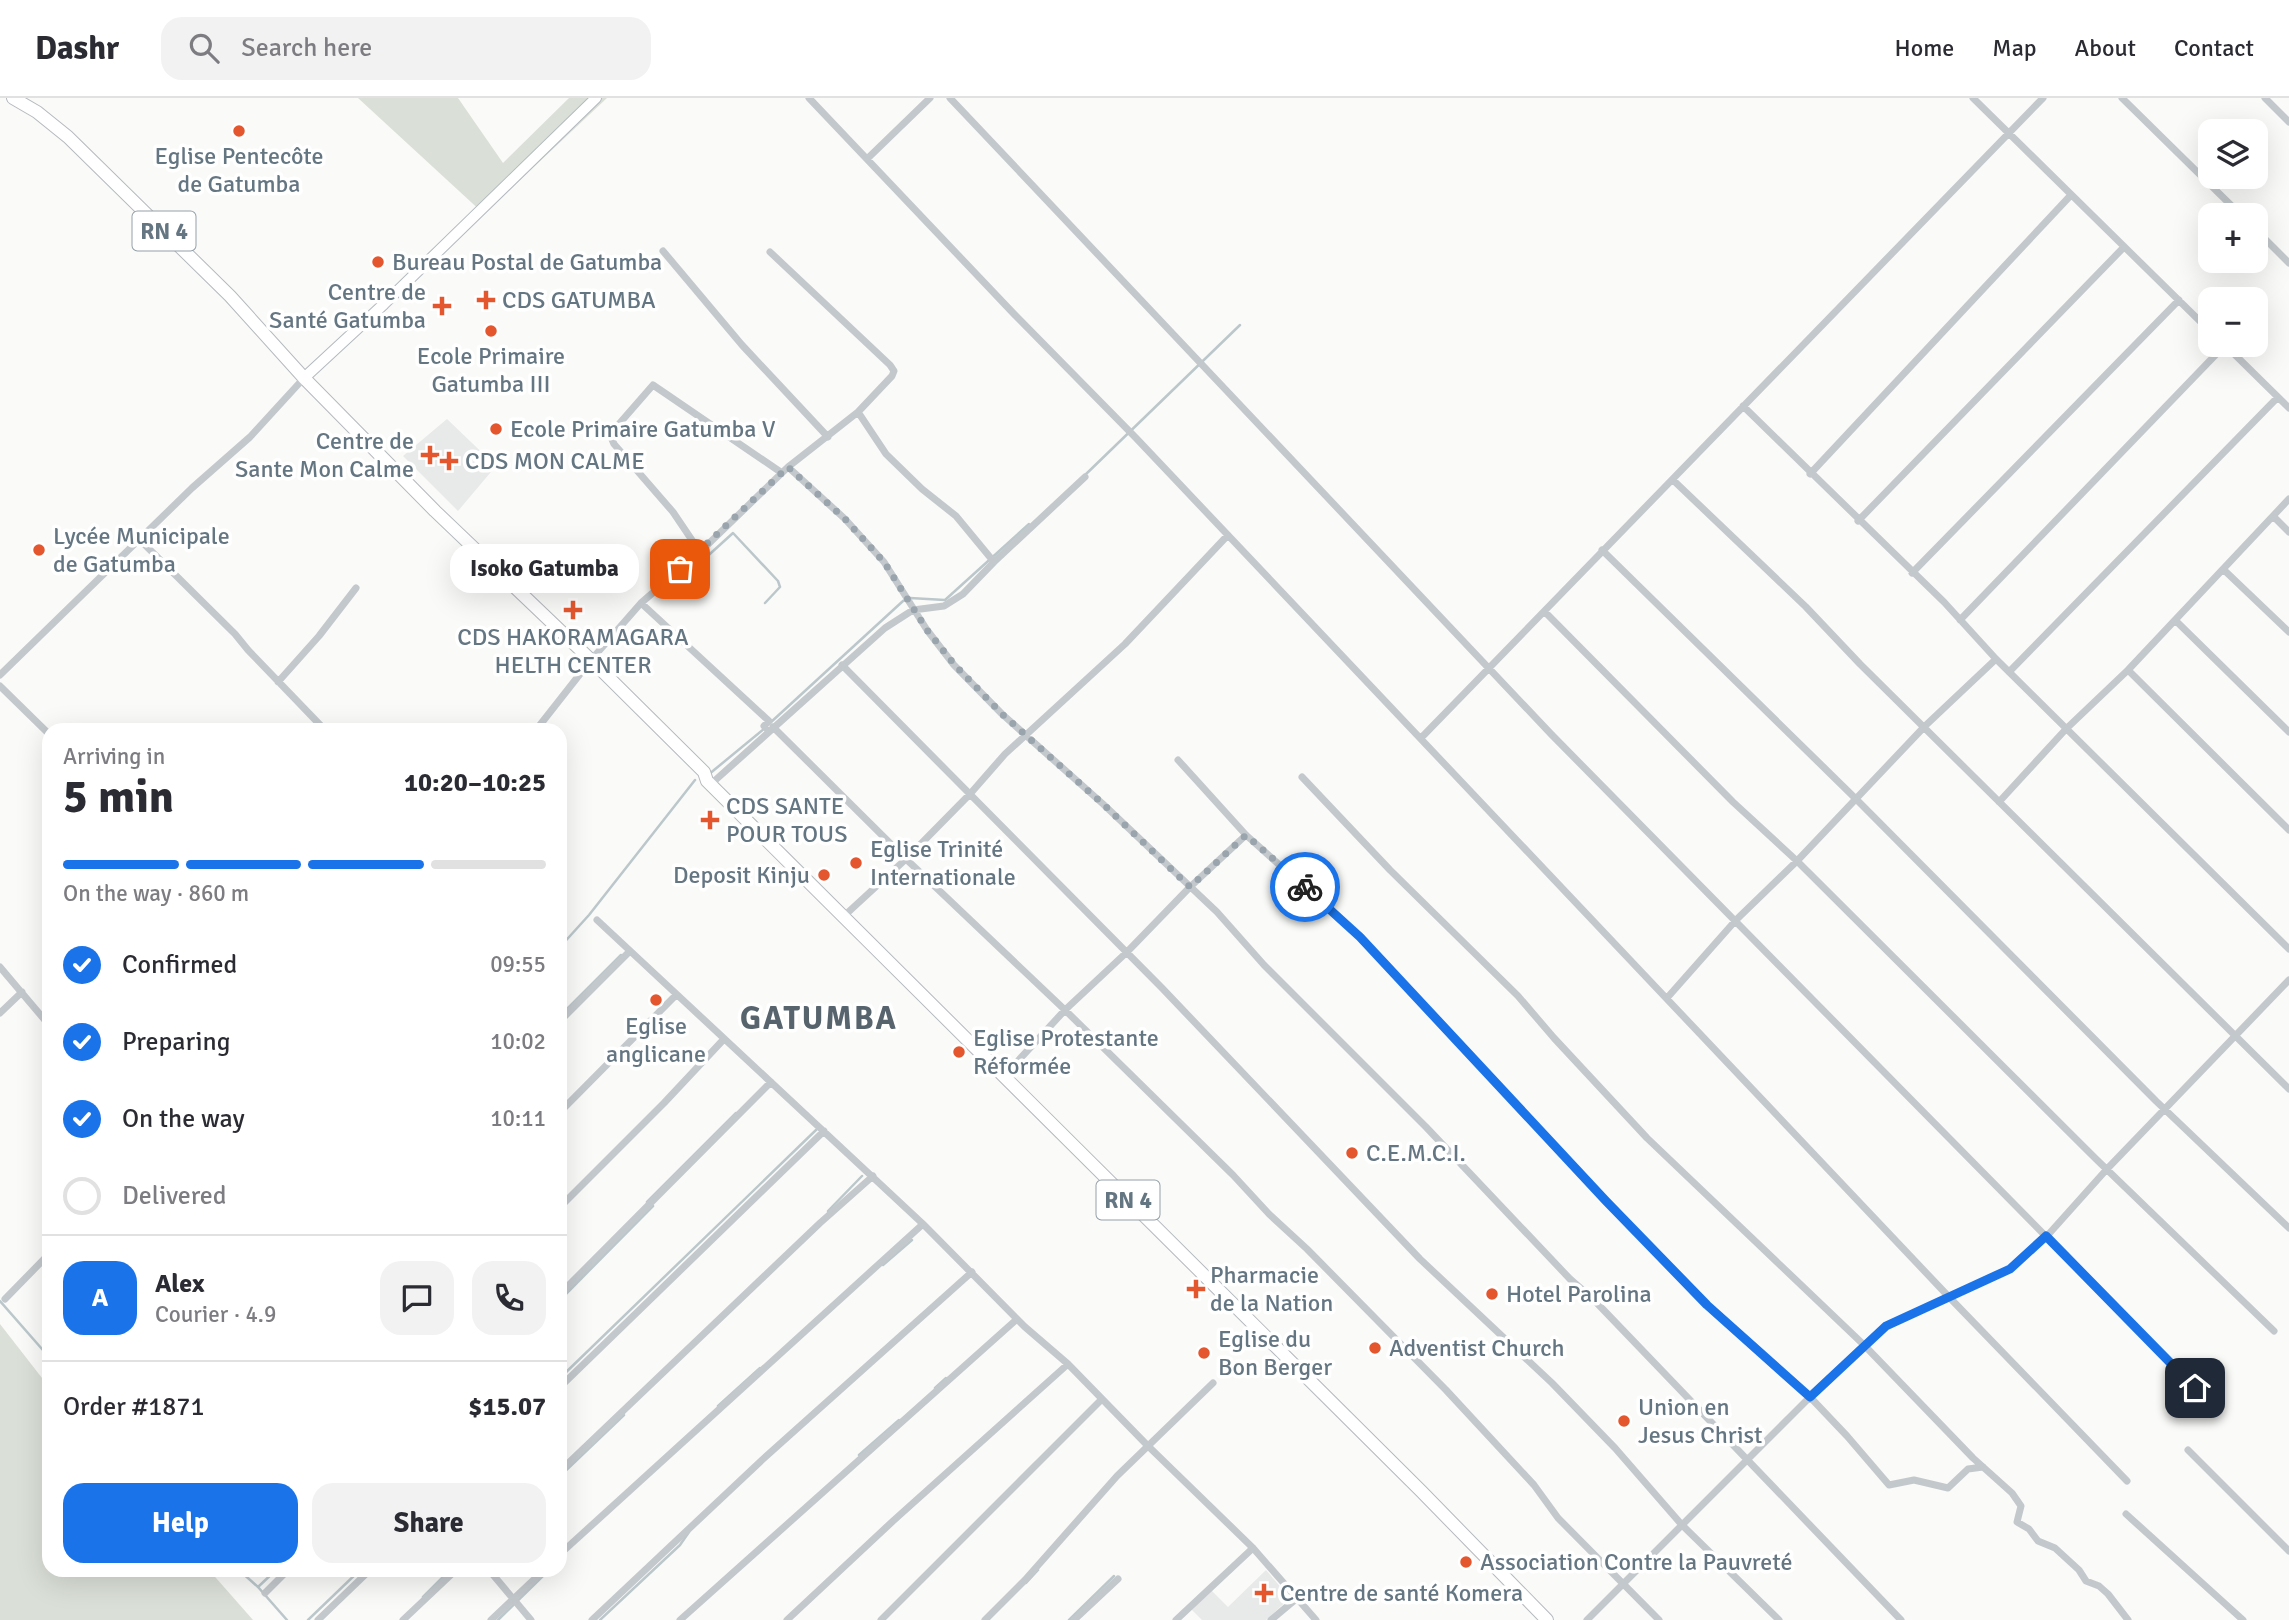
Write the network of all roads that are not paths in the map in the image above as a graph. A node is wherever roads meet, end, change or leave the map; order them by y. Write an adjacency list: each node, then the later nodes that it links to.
1 (13, 98): 24 (main road, RN 4)
2 (596, 98): 24 (main road)
3 (809, 98): 12 (street)
4 (930, 98): 12 (street)
5 (950, 98): 55 (street)
6 (1973, 98): 11 (street)
7 (2043, 98): 11 (street)
8 (2122, 98): 14 (street)
9 (2265, 98): 10 (street)
10 (2289, 122)
11 (2009, 134): 13 (street); 26 (street)
12 (867, 159): 38 (street)
13 (2071, 195): 16 (street); 31 (street)
14 (2229, 203)
15 (2268, 242): 19 (street)
16 (2124, 247): 20 (street); 36 (street)
17 (663, 251): 29 (street)
18 (770, 252): 28 (street)
19 (2289, 263)
20 (2179, 300): 21 (street); 44 (street)
21 (2198, 319)
22 (2213, 357): 49 (street)
23 (2237, 357): 25 (street)
24 (304, 378): 39 (street); 53 (main road, RN 4)
25 (2278, 397): 27 (street); 57 (street)
26 (1743, 406): 31 (street); 33 (street)
27 (2289, 408)
28 (858, 412): 29 (street); 42 (street)
29 (828, 437): 30 (street)
30 (785, 470): 41 (street); 41 (street); 47 (street)
31 (1810, 474): 36 (street)
32 (1085, 477): 42 (street)
33 (1673, 480): 40 (street); 63 (street)
34 (2289, 499): 35 (street)
35 (2273, 516): 37 (street); 43 (street)
36 (1858, 521): 44 (street)
37 (2289, 531)
38 (1228, 535): 68 (street); 69 (street)
39 (139, 540): 58 (street); 59 (street)
40 (1602, 550): 48 (street); 74 (street)
41 (700, 552): 46 (street)
42 (992, 559): 47 (street)
43 (2224, 570): 50 (street); 51 (street)
44 (1912, 573): 49 (street)
45 (356, 588): 59 (street)
46 (641, 603): 53 (street); 65 (street)
47 (909, 603): 54 (street); 68 (street)
48 (1545, 611): 55 (street); 79 (street)
49 (1960, 620): 52 (street)
50 (2175, 620): 56 (street); 67 (street)
51 (2289, 632)
52 (1996, 659): 57 (street); 63 (street)
53 (591, 660): 62 (street); 72 (main road, RN 4)
54 (842, 665): 65 (street); 73 (street)
55 (1488, 667): 69 (street); 83 (street)
56 (2128, 670): 66 (street); 76 (street)
57 (2008, 672): 66 (street)
58 (0, 675)
59 (278, 682): 61 (street)
60 (0, 686): 64 (street)
61 (318, 723)
62 (542, 723)
63 (1925, 726): 74 (street); 75 (street)
64 (42, 727)
65 (769, 728): 72 (street); 78 (street)
66 (2066, 729): 75 (street); 84 (street)
67 (2289, 732)
68 (1026, 736): 73 (street); 80 (street)
69 (1421, 738): 91 (street)
70 (1178, 760): 77 (street)
71 (1302, 777): 117 (street)
72 (711, 784): 81 (main road, RN 4)
73 (970, 793): 78 (street); 86 (street)
74 (1856, 799): 79 (street); 102 (street)
75 (1998, 802): 96 (street)
76 (2289, 830)
77 (1246, 835): 80 (street); 121 (street)
78 (906, 859): 81 (street); 92 (street)
79 (1797, 861): 83 (street); 104 (street)
80 (1190, 887): 86 (street); 126 (street)
81 (844, 916): 98 (main road, RN 4)
82 (597, 920): 85 (street)
83 (1736, 920): 91 (street); 109 (street)
84 (2289, 949)
85 (630, 951): 90 (street); 94 (street)
86 (1127, 952): 92 (street); 131 (street)
87 (0, 967): 89 (street)
88 (2289, 980): 96 (street)
89 (22, 992): 93 (street); 95 (street)
90 (676, 995): 97 (street); 101 (street)
91 (1667, 998): 113 (street)
92 (1065, 1010): 98 (street); 141 (street)
93 (0, 1013)
94 (567, 1014)
95 (42, 1016)
96 (2236, 1037): 100 (street); 102 (street)
97 (724, 1039): 99 (street); 106 (street)
98 (1004, 1076): 158 (main road, RN 4)
99 (771, 1082): 103 (street); 112 (street)
100 (2289, 1090)
101 (567, 1105)
102 (2164, 1109): 104 (street); 108 (street)
103 (824, 1131): 105 (street); 119 (street)
104 (2107, 1169): 109 (street); 116 (street)
105 (873, 1176): 107 (street); 127 (street)
106 (567, 1200)
107 (923, 1224): 111 (street); 132 (street)
108 (2289, 1228)
109 (2046, 1236): 113 (street); 123 (street)
110 (42, 1261): 114 (street)
111 (972, 1272): 115 (street); 149 (street)
112 (567, 1287)
113 (1949, 1297): 117 (street); 129 (street)
114 (5, 1299)
115 (1017, 1319): 118 (street); 150 (street)
116 (2274, 1331)
117 (1864, 1345): 121 (street); 128 (street)
118 (1068, 1364): 122 (street); 151 (street)
119 (567, 1380)
120 (1213, 1383): 124 (street)
121 (1810, 1397): 126 (street); 128 (street)
122 (1102, 1399): 124 (street); 152 (street)
123 (2209, 1402)
124 (1147, 1446): 133 (street); 153 (street)
125 (2188, 1450): 134 (street)
126 (1748, 1460): 131 (street); 162 (street)
127 (567, 1464)
128 (1983, 1467): 163 (street)
129 (2127, 1481)
130 (2126, 1514): 164 (street)
131 (1682, 1525): 141 (street); 161 (street)
132 (567, 1548)
133 (1253, 1548): 144 (street); 155 (street)
134 (2289, 1551)
135 (281, 1577): 142 (street)
136 (363, 1577): 145 (street)
137 (449, 1577): 146 (street)
138 (495, 1577): 143 (street)
139 (537, 1577): 143 (street)
140 (1118, 1579): 154 (street)
141 (1622, 1584): 159 (street); 160 (street)
142 (265, 1593)
143 (513, 1600): 147 (street); 148 (street)
144 (1296, 1600): 156 (street); 157 (street)
145 (318, 1620)
146 (403, 1620)
147 (491, 1620)
148 (531, 1620)
149 (592, 1620)
150 (680, 1620)
151 (787, 1620)
152 (881, 1620)
153 (985, 1620)
154 (1074, 1620)
155 (1176, 1620)
156 (1270, 1620)
157 (1316, 1620)
158 (1547, 1620)
159 (1587, 1620)
160 (1659, 1620)
161 (1779, 1620)
162 (1901, 1620)
163 (2128, 1620)
164 (2243, 1620)

